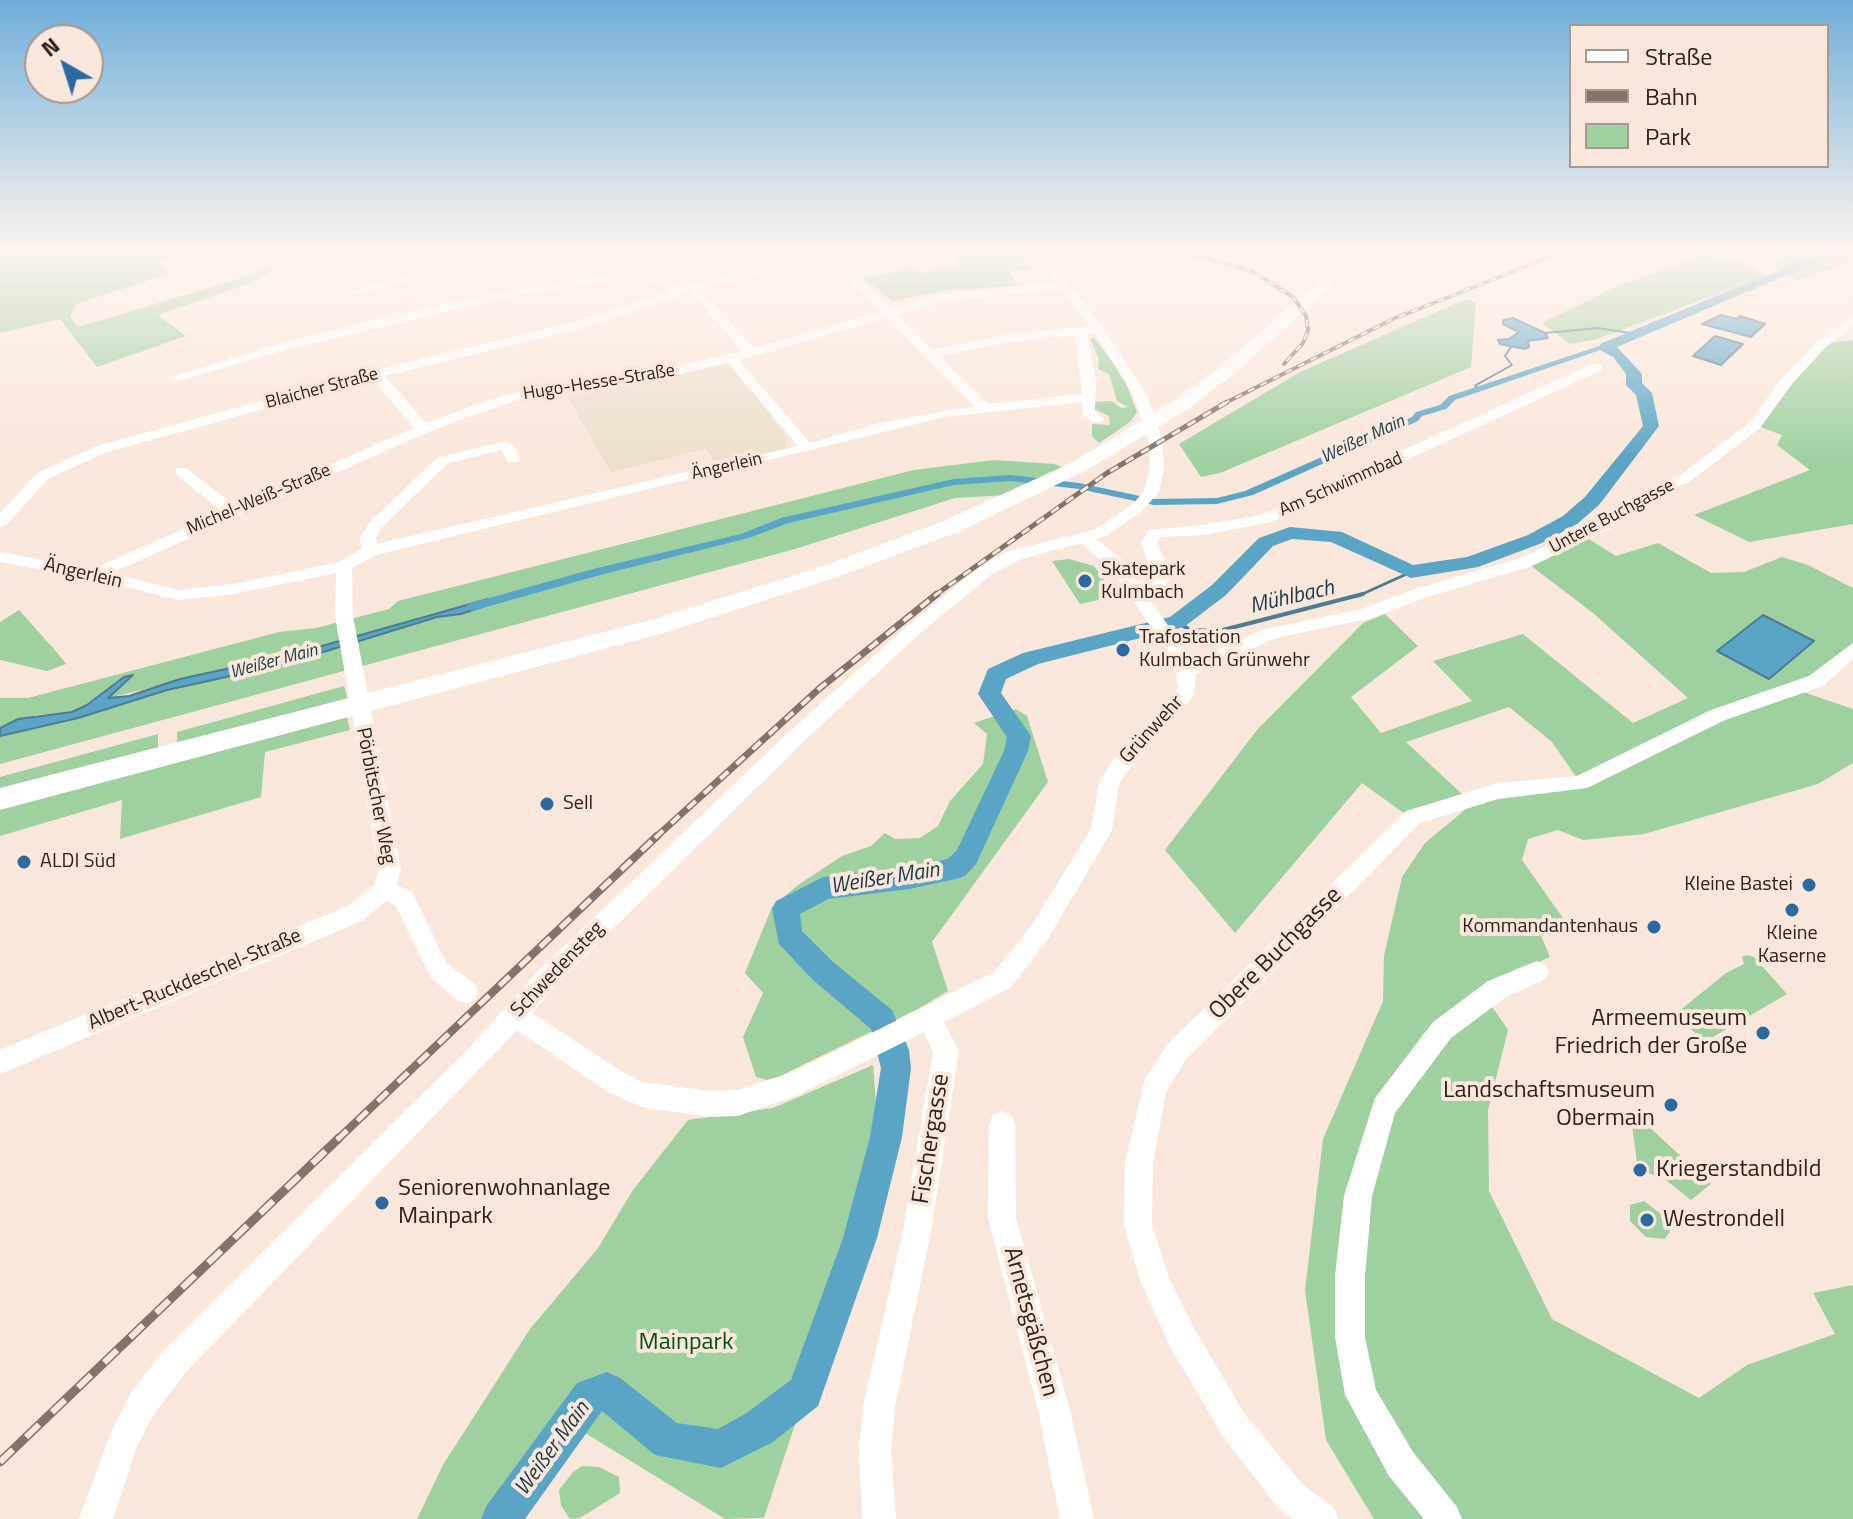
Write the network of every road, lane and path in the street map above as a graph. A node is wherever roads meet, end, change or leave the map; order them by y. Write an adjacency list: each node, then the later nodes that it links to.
1 (396, 320): 16 (street)
2 (593, 320): 15 (street, Blaicher Straße)
3 (718, 320): 11 (street)
4 (856, 320): 11 (street, Hugo-Hesse-Straße)
5 (896, 320): 12 (street)
6 (1090, 320): 9 (street, Schwedensteg)
7 (1283, 320): 35 (highway)
8 (1853, 320): 32 (street, Untere Buchgasse)
9 (1097, 329): 10 (street); 26 (street, Schwedensteg)
10 (1080, 331): 12 (street); 17 (street)
11 (749, 351): 13 (street, Hugo-Hesse-Straße)
12 (932, 354): 18 (street)
13 (731, 358): 20 (street, Hugo-Hesse-Straße); 21 (street)
14 (1597, 367): 31 (street, Am Schwimmbad)
15 (376, 374): 20 (street); 25 (street, Blaicher Straße)
16 (175, 378)
17 (1087, 397): 18 (street, Ängerlein); 19 (street)
18 (984, 408): 21 (street, Ängerlein)
19 (1097, 419)
20 (423, 429): 24 (street, Michel-Weiß-Straße)
21 (807, 448): 27 (street, Ängerlein)
22 (513, 459): 27 (street)
23 (181, 471): 24 (street)
24 (232, 512): 30 (street, Michel-Weiß-Straße)
25 (0, 522)
26 (1093, 535): 31 (street); 39 (street, Schwedensteg)
27 (370, 551): 29 (street, Ängerlein)
28 (0, 557): 30 (street, Ängerlein)
29 (344, 566): 30 (street, Ängerlein); 36 (street, Pörbitscher Weg)
30 (95, 574)
31 (1133, 592): 34 (street)
32 (1271, 633): 34 (street, Grünwehr)
33 (1853, 649): 46 (street, Obere Buchgasse)
34 (1187, 671): 40 (street, Grünwehr)
35 (0, 799)
36 (384, 890): 38 (street, Pörbitscher Weg); 41 (street, Albert-Ruckdeschel-Straße)
37 (1537, 972): 47 (street)
38 (466, 992)
39 (514, 1015): 40 (street); 43 (street, Schwedensteg)
40 (922, 1023): 44 (street, Fischergasse)
41 (0, 1062)
42 (1002, 1124): 45 (street, Arnetsgäßchen)
43 (96, 1519)
44 (879, 1519)
45 (1077, 1519)
46 (1321, 1519)
47 (1445, 1519)

